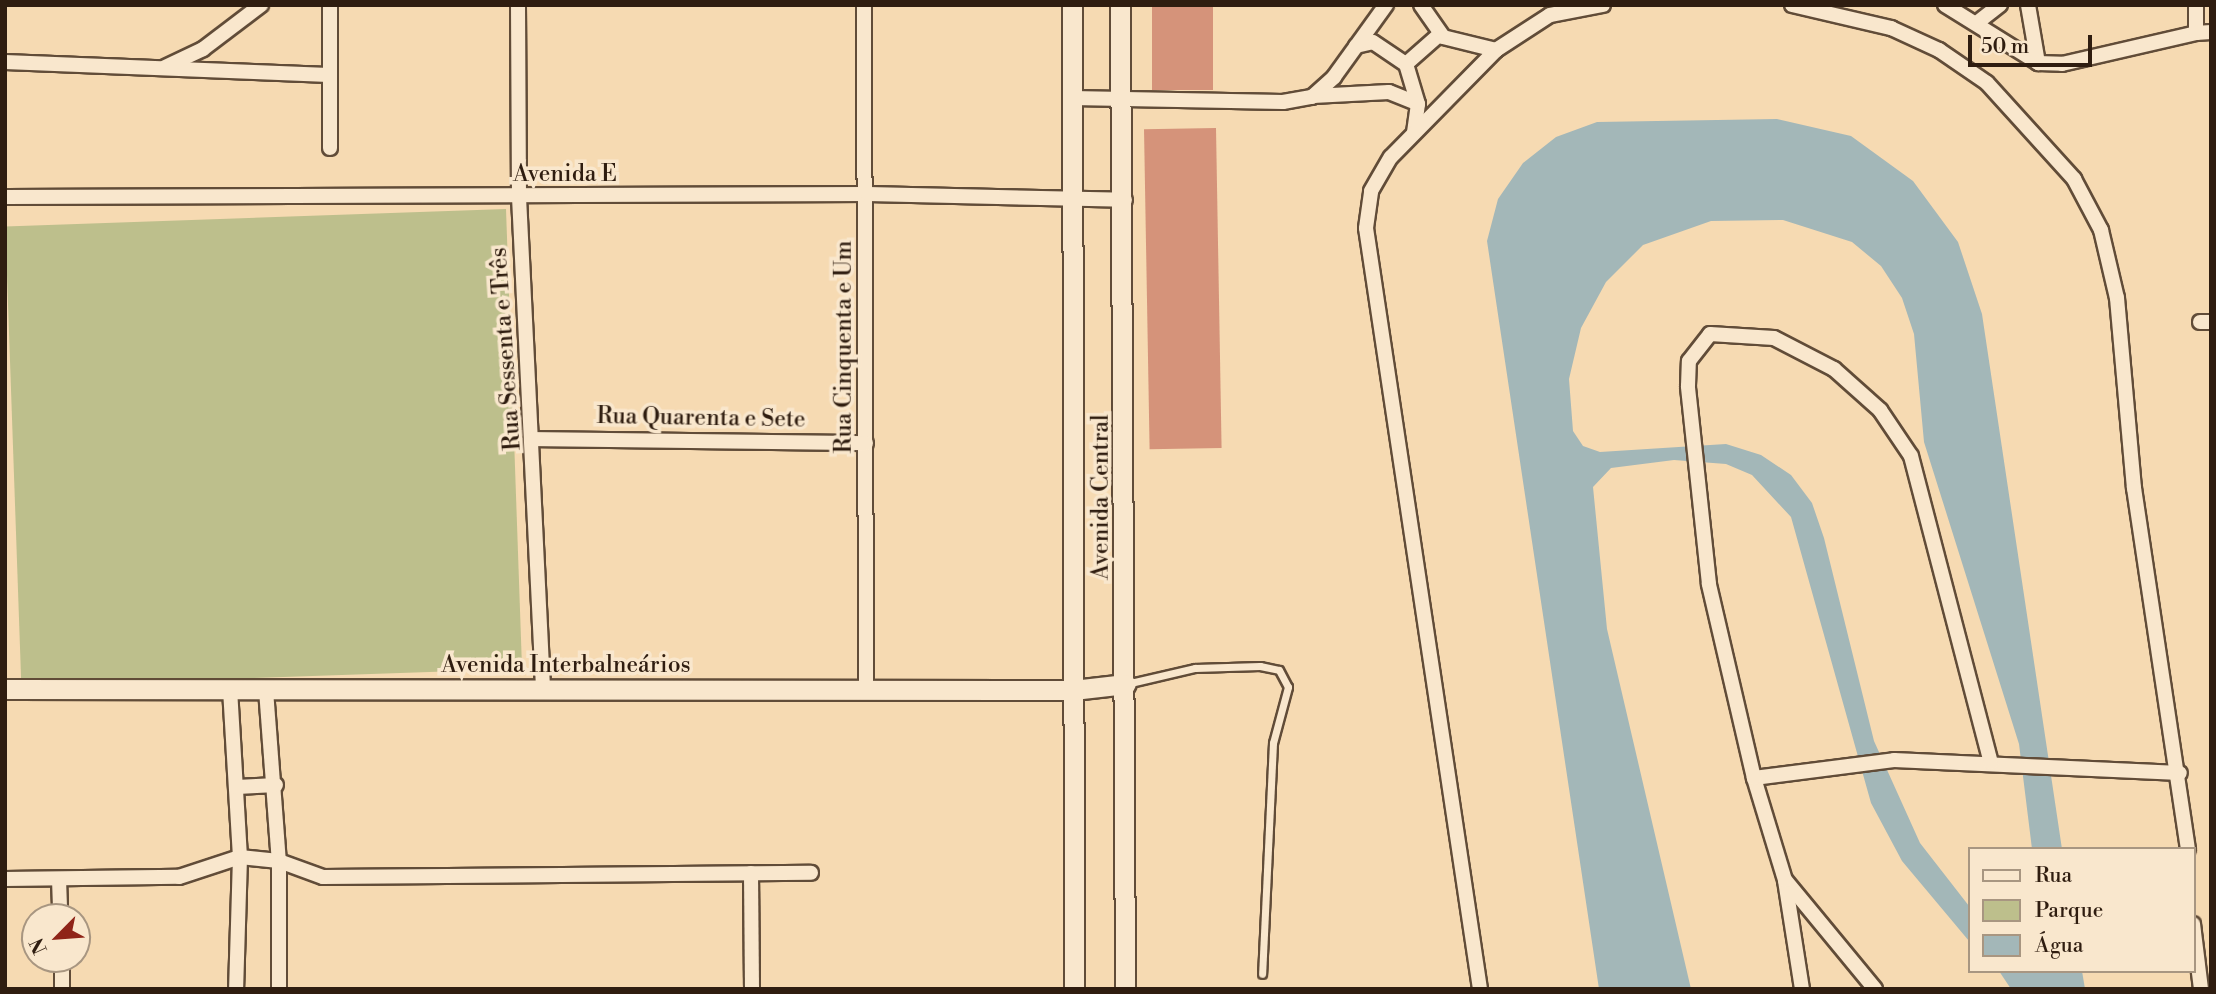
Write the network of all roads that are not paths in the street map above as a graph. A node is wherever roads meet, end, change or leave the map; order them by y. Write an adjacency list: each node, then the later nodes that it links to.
1 (261, 5): 23 (street)
2 (330, 5): 24 (street)
3 (519, 5): 33 (street, Rua Sessenta e Três)
4 (864, 5): 31 (street, Rua Cinquenta e Um)
5 (1072, 5): 26 (main road, Avenida Central)
6 (1120, 5): 27 (main road, Avenida Central)
7 (1385, 5): 18 (street)
8 (1421, 5): 17 (street)
9 (1603, 5): 19 (street)
10 (1792, 5): 46 (street)
11 (1945, 5): 15 (street)
12 (2000, 5): 15 (street)
13 (2028, 5): 21 (street)
14 (2196, 5): 16 (street)
15 (1978, 22): 21 (street)
16 (2203, 33): 21 (street)
17 (1440, 34): 19 (street); 22 (street)
18 (1356, 46): 22 (street); 25 (street)
19 (1496, 50): 29 (street)
20 (5, 62): 23 (street)
21 (2038, 63)
22 (1406, 64): 28 (street)
23 (163, 67): 24 (street)
24 (329, 75): 30 (street)
25 (1312, 97): 27 (street); 28 (street)
26 (1072, 98): 27 (street); 34 (main road, Avenida Central)
27 (1121, 102): 35 (main road, Avenida Central)
28 (1418, 104): 29 (street)
29 (1414, 132): 66 (street)
30 (330, 148)
31 (868, 194): 33 (street, Avenida E); 34 (street, Avenida E); 37 (street, Rua Cinquenta e Um)
32 (5, 197): 33 (street, Avenida E)
33 (519, 197): 36 (street, Rua Sessenta e Três)
34 (1072, 197): 35 (street, Avenida E); 44 (main road, Avenida Central)
35 (1125, 200): 38 (main road, Avenida Central)
36 (535, 439): 37 (street, Rua Quarenta e Sete); 42 (street, Rua Sessenta e Três)
37 (866, 443): 43 (street, Rua Cinquenta e Um)
38 (1126, 684): 44 (main road, Avenida Interbalneários); 60 (lane); 65 (main road, Avenida Central)
39 (5, 689): 40 (main road, Avenida Interbalneários)
40 (230, 689): 41 (main road, Avenida Interbalneários); 49 (street)
41 (266, 690): 42 (main road, Avenida Interbalneários); 48 (street)
42 (543, 690): 43 (main road, Avenida Interbalneários)
43 (866, 690): 44 (main road, Avenida Interbalneários)
44 (1073, 690): 64 (main road, Avenida Central)
45 (1991, 763): 46 (street); 47 (street); 47 (street)
46 (2180, 773): 50 (street)
47 (1754, 778): 57 (street)
48 (276, 785): 49 (street); 52 (street)
49 (237, 788): 51 (street)
50 (2188, 847)
51 (240, 857): 52 (street); 56 (street); 61 (street)
52 (279, 861): 53 (street); 62 (street)
53 (751, 873): 54 (street); 63 (street)
54 (811, 873)
55 (5, 879): 56 (street)
56 (59, 879): 58 (street)
57 (1785, 880): 67 (street); 68 (street)
58 (60, 903)
59 (2195, 941): 69 (street)
60 (1262, 974)
61 (236, 989)
62 (279, 989)
63 (752, 989)
64 (1074, 989)
65 (1125, 989)
66 (1480, 989)
67 (1802, 989)
68 (1875, 989)
69 (2201, 989)

